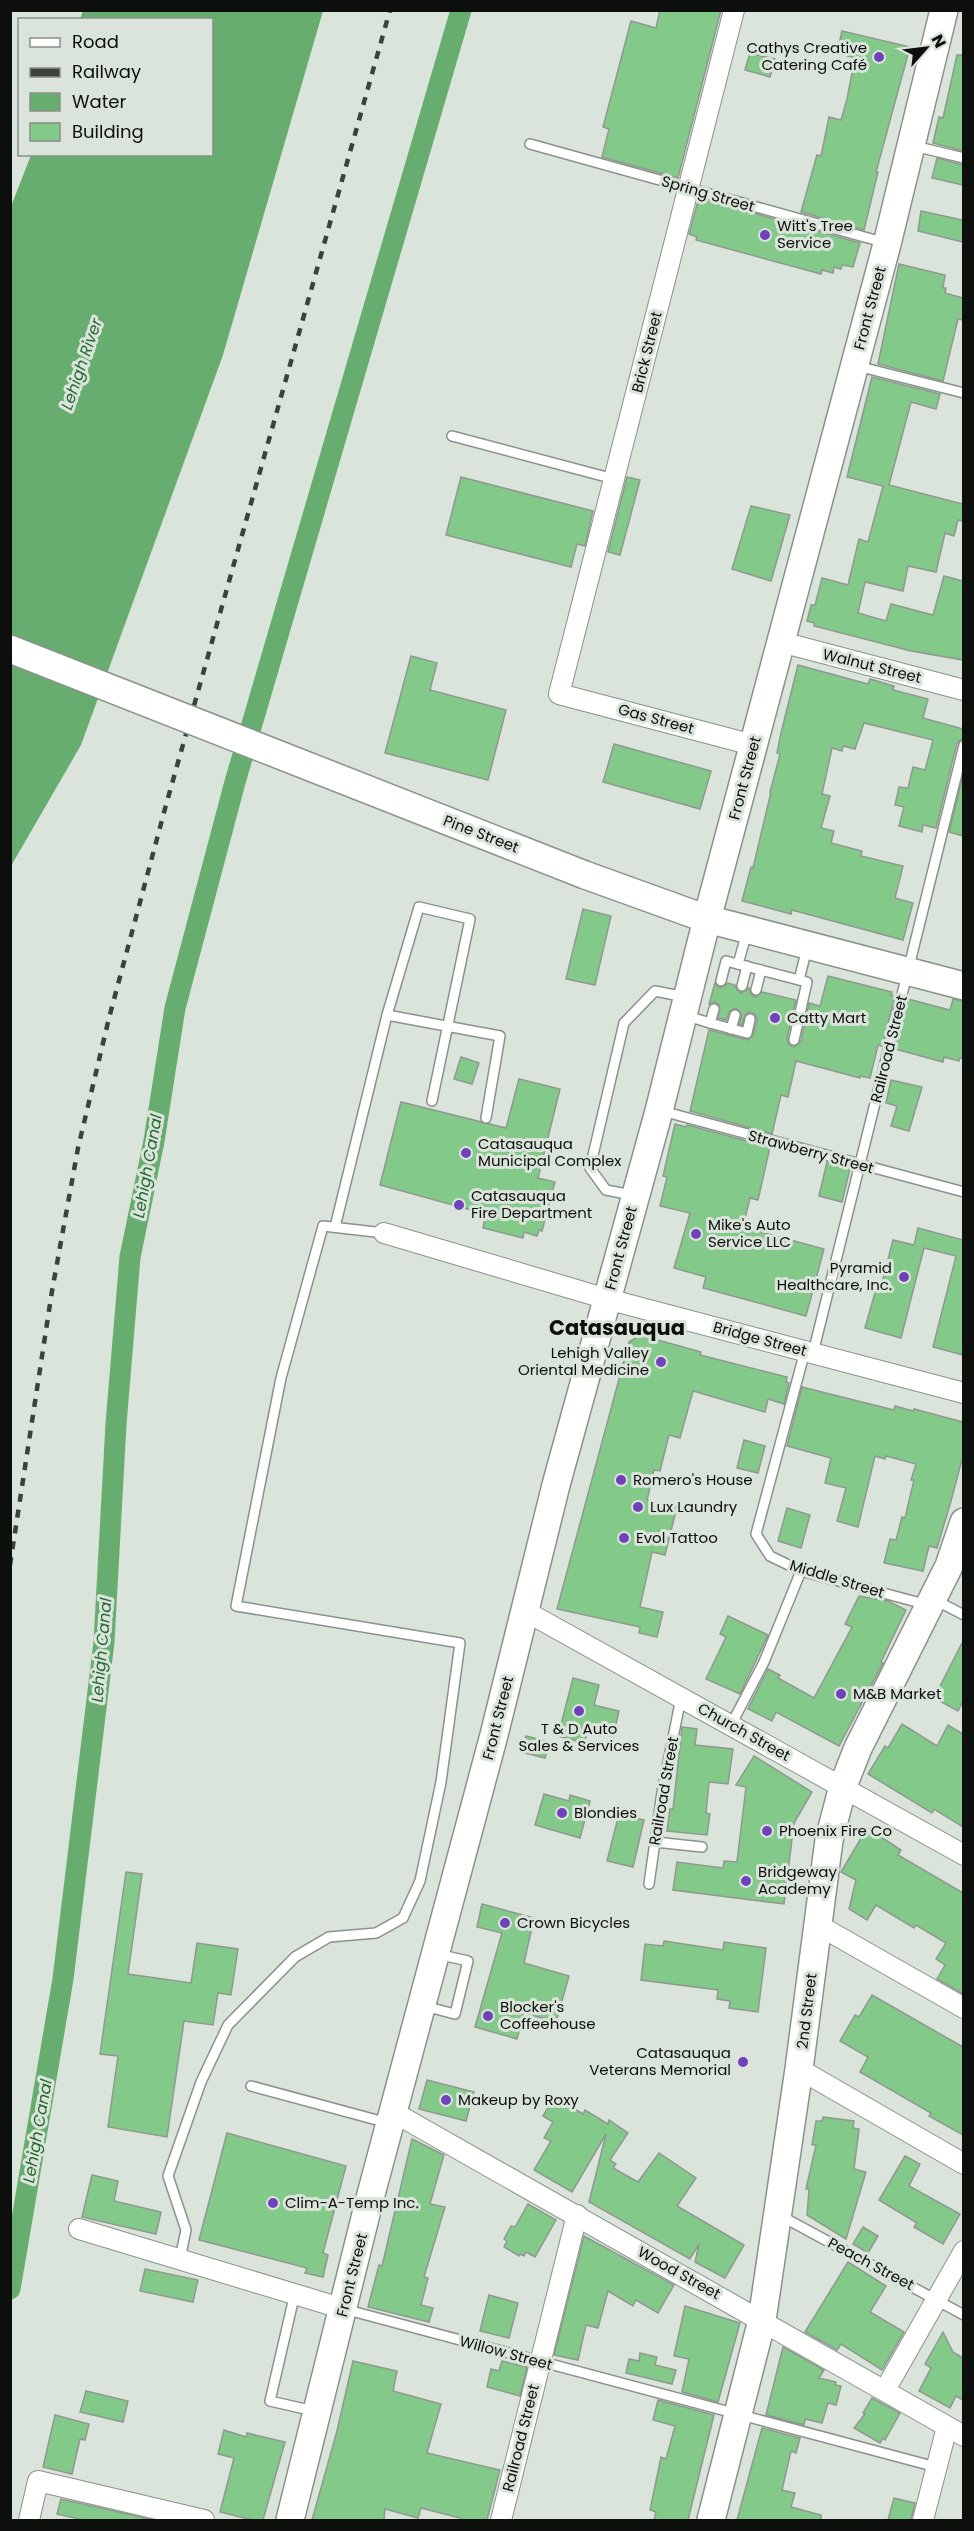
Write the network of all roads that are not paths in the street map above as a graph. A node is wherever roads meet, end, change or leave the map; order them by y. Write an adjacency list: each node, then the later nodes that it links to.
1 (734, 10): 6 (street, Brick Street)
2 (944, 10): 4 (main road, Front Street)
3 (530, 144): 6 (lane, Spring Street)
4 (911, 145): 5 (lane); 7 (main road, Front Street)
5 (963, 158)
6 (689, 188): 7 (lane, Spring Street); 11 (street, Brick Street)
7 (887, 243): 8 (main road, Front Street)
8 (855, 365): 9 (lane); 12 (main road, Front Street)
9 (963, 393)
10 (452, 436): 11 (lane)
11 (614, 479): 15 (street, Brick Street)
12 (781, 642): 14 (street, Walnut Street); 16 (main road, Front Street)
13 (10, 649): 18 (main road, Pine Street, bridge)
14 (963, 690)
15 (559, 694): 16 (street, Gas Street)
16 (753, 745): 18 (main road, Front Street)
17 (963, 745): 23 (lane, Railroad Street)
18 (707, 919): 19 (main road, Pine Street); 29 (main road, Front Street)
19 (748, 930): 20 (main road, Pine Street); 21 (lane)
20 (807, 945): 23 (main road, Pine Street); 24 (lane)
21 (743, 965): 22 (lane); 25 (lane); 26 (lane)
22 (761, 970): 24 (lane); 28 (lane)
23 (909, 972): 27 (main road, Pine Street); 41 (lane, Railroad Street)
24 (799, 980): 37 (lane)
25 (721, 981)
26 (742, 986)
27 (963, 986)
28 (756, 990)
29 (685, 1006): 34 (lane); 39 (main road, Front Street); 43 (lane)
30 (714, 1009): 34 (lane)
31 (387, 1015): 35 (lane); 35 (lane); 44 (lane)
32 (735, 1015): 36 (lane)
33 (750, 1018): 36 (lane)
34 (710, 1023): 36 (lane)
35 (449, 1025): 38 (lane); 40 (lane)
36 (731, 1029)
37 (794, 1040)
38 (432, 1101)
39 (659, 1111): 41 (lane, Strawberry Street); 43 (main road, Front Street)
40 (486, 1118)
41 (860, 1165): 42 (lane, Strawberry Street); 47 (lane, Railroad Street)
42 (963, 1192)
43 (635, 1196): 46 (main road, Front Street)
44 (335, 1227): 45 (lane); 72 (lane)
45 (384, 1233): 46 (street, Bridge Street)
46 (607, 1299): 47 (street, Bridge Street); 53 (main road, Front Street)
47 (809, 1352): 48 (street, Bridge Street); 50 (lane, Railroad Street)
48 (963, 1393)
49 (963, 1522): 52 (main road, 2nd Street)
50 (756, 1534): 51 (lane, Middle Street)
51 (801, 1571): 52 (lane, Middle Street); 56 (lane)
52 (932, 1602): 54 (lane, Middle Street); 57 (main road, 2nd Street)
53 (525, 1611): 55 (street, Church Street); 66 (main road, Front Street)
54 (963, 1615)
55 (681, 1698): 56 (street, Church Street); 58 (lane, Railroad Street)
56 (730, 1725): 57 (street, Church Street)
57 (843, 1786): 60 (street, Church Street); 62 (main road, 2nd Street)
58 (655, 1842): 59 (lane); 61 (lane, Railroad Street)
59 (702, 1847)
60 (963, 1855)
61 (649, 1884)
62 (818, 1925): 63 (street); 64 (main road, 2nd Street)
63 (963, 2008)
64 (799, 2069): 67 (street); 68 (main road, 2nd Street)
65 (251, 2086): 66 (lane)
66 (392, 2118): 69 (street, Wood Street); 75 (main road, Front Street)
67 (963, 2164)
68 (778, 2214): 74 (lane, Peach Street); 77 (main road, 2nd Street)
69 (577, 2215): 77 (street, Wood Street); 78 (street, Railroad Street)
70 (79, 2229): 72 (street, Willow Street)
71 (963, 2251): 74 (street)
72 (180, 2259): 73 (street, Willow Street)
73 (295, 2293): 75 (street, Willow Street); 80 (lane)
74 (936, 2298): 76 (lane, Peach Street); 79 (street)
75 (344, 2309): 78 (lane, Willow Street); 80 (main road, Front Street)
76 (963, 2315)
77 (762, 2320): 79 (street, Wood Street); 81 (main road, 2nd Street)
78 (540, 2362): 81 (lane, Willow Street); 87 (street, Railroad Street)
79 (885, 2390): 82 (street, Wood Street)
80 (317, 2412): 86 (main road, Front Street)
81 (739, 2415): 83 (lane, Willow Street); 88 (main road, 2nd Street)
82 (955, 2431): 83 (street)
83 (936, 2467): 89 (street)
84 (29, 2520): 85 (street)
85 (204, 2520)
86 (290, 2520)
87 (501, 2520)
88 (711, 2520)
89 (923, 2520)

